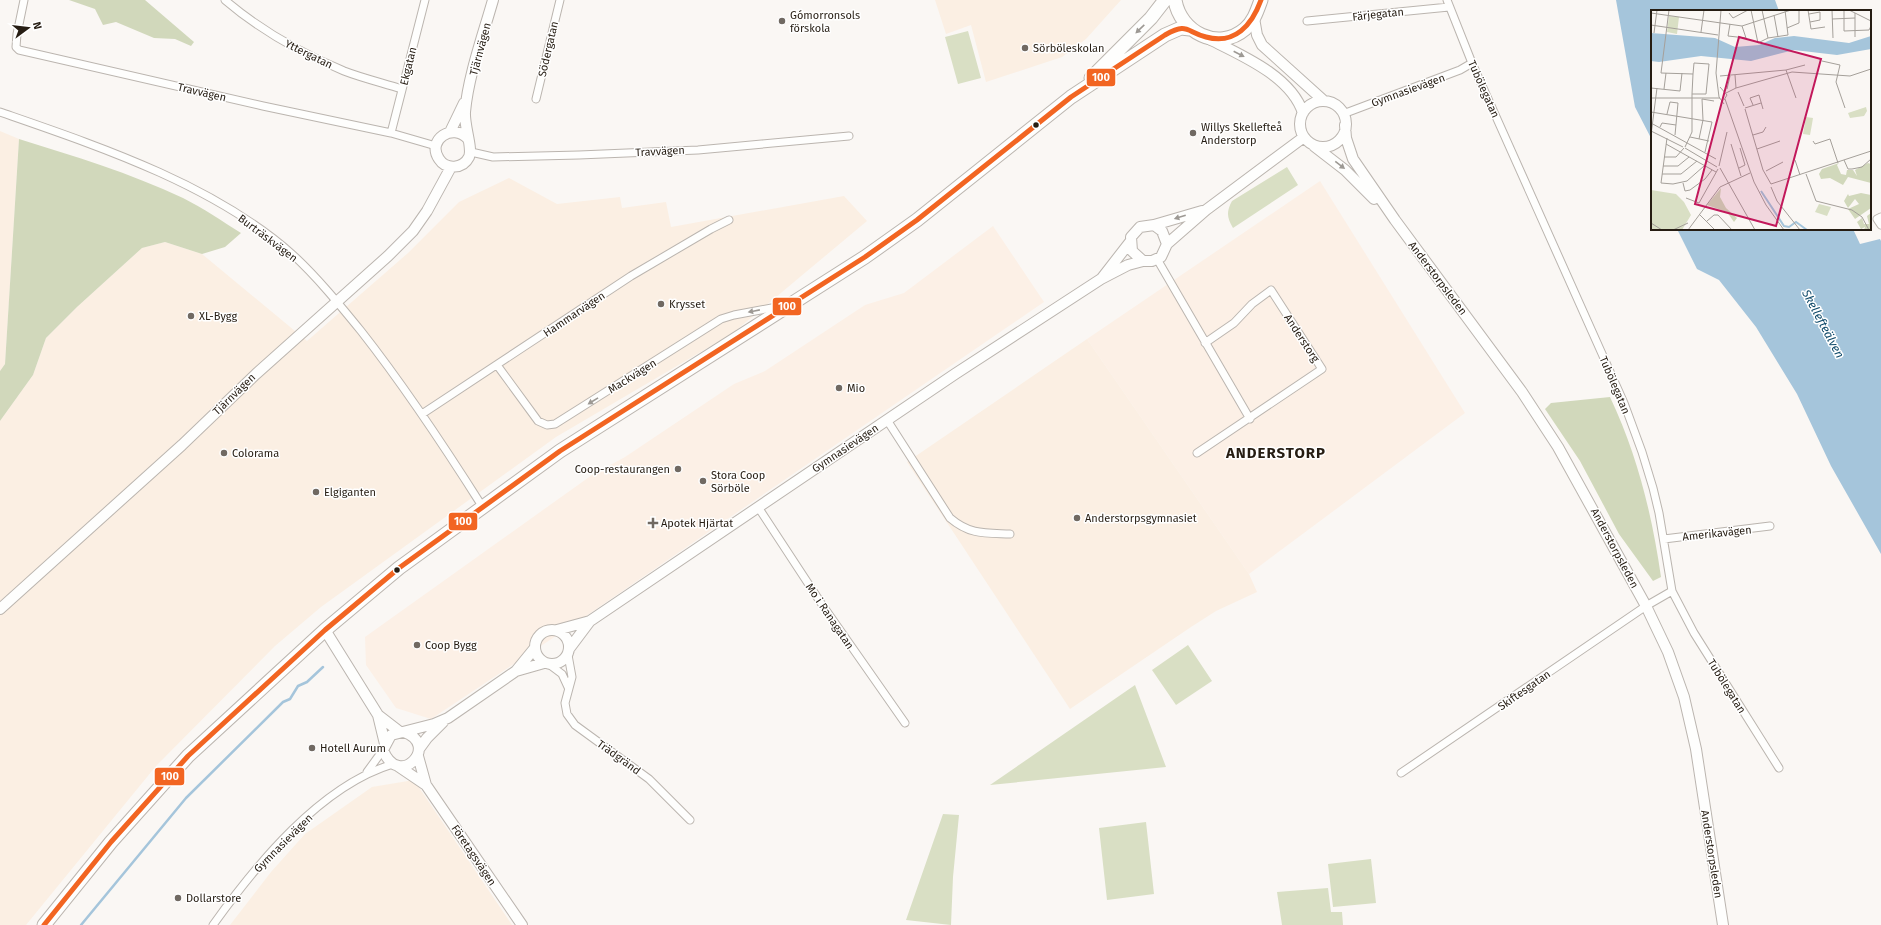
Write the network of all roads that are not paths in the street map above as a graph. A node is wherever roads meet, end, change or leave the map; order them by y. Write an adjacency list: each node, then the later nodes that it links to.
1 (24, 0): 24 (street, Travvägen)
2 (225, 0): 14 (street, Yttergatan)
3 (425, 0): 14 (street, Ekgatan)
4 (492, 0): 16 (street, Tjärnvägen)
5 (560, 0): 17 (street, Södergatan)
6 (1165, 0): 15 (highway, one-way to 15)
7 (1175, 0): 11 (highway)
8 (1448, 4): 10 (street, Färjegatan); 13 (street, Tubölegatan)
9 (1258, 7): 12 (highway); 18 (street)
10 (1307, 21)
11 (1190, 29): 12 (highway); 15 (highway)
12 (1204, 36): 20 (street, one-way to 20)
13 (1472, 63): 21 (street, Gymnasievägen); 52 (street, Tubölegatan)
14 (402, 88): 24 (street, Ekgatan)
15 (1071, 97): 41 (highway)
16 (467, 98): 23 (street, Tjärnvägen); 26 (street, Tjärnvägen)
17 (536, 98)
18 (1324, 102): 20 (street); 21 (street)
19 (0, 112): 40 (street, Burträskvägen)
20 (1303, 113): 27 (street)
21 (1343, 114): 22 (street)
22 (1345, 125): 27 (street); 33 (street, Anderstorpsleden)
23 (450, 132): 26 (street); 28 (street)
24 (391, 133): 28 (street, Travvägen)
25 (849, 136): 29 (street, Travvägen)
26 (468, 138): 29 (street)
27 (1306, 140): 31 (street); 33 (street, Anderstorpsleden, one-way to 33)
28 (436, 146): 30 (street)
29 (471, 152): 30 (street)
30 (451, 166): 40 (street, Tjärnvägen)
31 (1206, 210): 34 (street, one-way to 34); 36 (street)
32 (729, 220): 43 (street, Hammarvägen)
33 (1395, 220): 54 (street, Anderstorpsleden)
34 (1154, 225): 35 (street); 36 (street)
35 (1130, 242): 38 (street); 39 (street, Gymnasievägen)
36 (1167, 244): 37 (street)
37 (1157, 260): 38 (street); 42 (street)
38 (1142, 261): 39 (street, Gymnasievägen)
39 (1101, 279): 46 (street, Gymnasievägen)
40 (338, 301): 44 (street, Burträskvägen); 55 (street, Tjärnvägen)
41 (792, 304): 43 (street, Mackvägen, one-way to 43); 48 (highway)
42 (1205, 343): 45 (street); 45 (street, Anderstorg)
43 (497, 365): 44 (street, Hammarvägen)
44 (422, 414): 48 (street, Burträskvägen)
45 (1250, 419): 47 (street, Anderstorg)
46 (887, 420): 49 (street, Gymnasievägen); 51 (street)
47 (1197, 453)
48 (482, 506): 57 (highway)
49 (758, 508): 56 (street, Gymnasievägen); 66 (street, Mo i Ranagatan)
50 (1770, 526): 52 (street, Amerikavägen)
51 (1010, 534)
52 (1664, 539): 53 (street, Tubölegatan)
53 (1672, 591): 54 (street, Skiftesgatan); 71 (street, Tubölegatan)
54 (1646, 606): 72 (street, Skiftesgatan); 79 (street, Anderstorpsleden)
55 (0, 609)
56 (590, 620): 58 (street, Gymnasievägen); 60 (street, Gymnasievägen)
57 (325, 630): 64 (street); 76 (highway)
58 (557, 630): 59 (street); 60 (street)
59 (534, 649): 61 (street); 62 (street)
60 (568, 652): 61 (street); 63 (street, Trädgränd)
61 (547, 664): 62 (street); 63 (street)
62 (516, 671): 65 (street)
63 (568, 687): 75 (street, Trädgränd)
64 (378, 715): 67 (street); 68 (street)
65 (448, 718): 67 (street); 69 (street)
66 (904, 723)
67 (402, 732): 68 (street); 69 (street)
68 (384, 747): 70 (street); 73 (street)
69 (418, 752): 70 (street); 74 (street, Företagsvägen)
70 (395, 765): 73 (street); 74 (street, Företagsvägen)
71 (1779, 768)
72 (1401, 773)
73 (366, 774): 77 (street, Gymnasievägen)
74 (426, 785): 78 (street, Företagsvägen)
75 (690, 820)
76 (44, 925)
77 (213, 925)
78 (522, 925)
79 (1723, 925)

